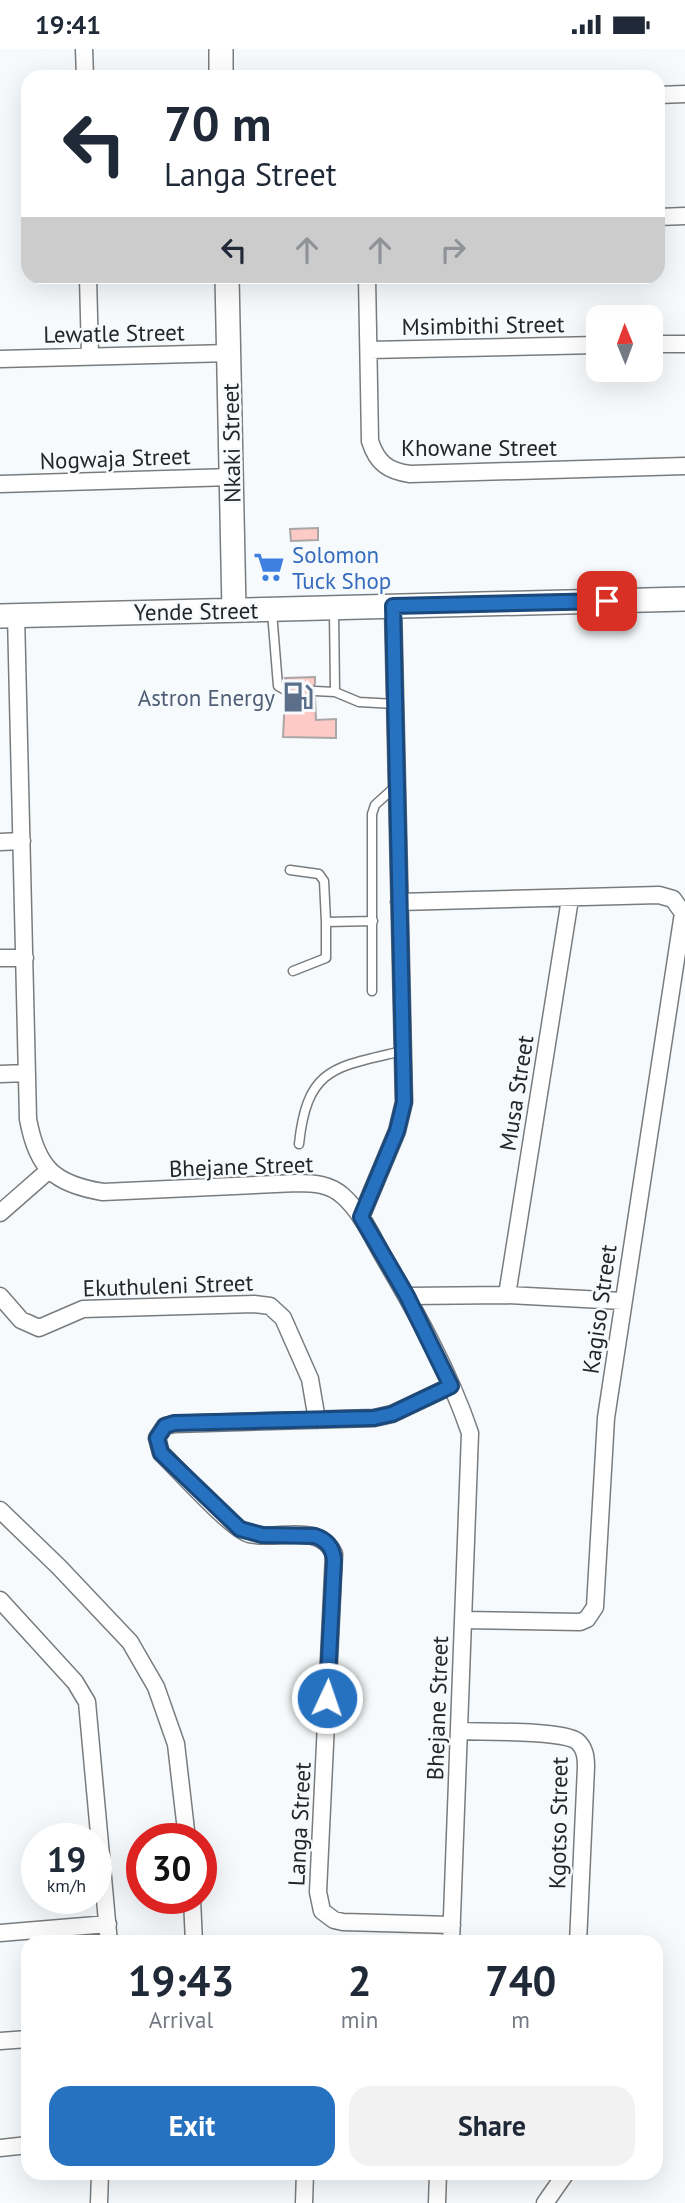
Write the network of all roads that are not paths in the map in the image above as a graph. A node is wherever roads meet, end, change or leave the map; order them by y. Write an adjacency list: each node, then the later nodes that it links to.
1 (84, 49): 3 (street)
2 (221, 49): 4 (street)
3 (85, 70)
4 (222, 70)
5 (685, 94): 6 (street)
6 (665, 95)
7 (685, 216): 8 (street)
8 (665, 217)
9 (88, 284): 17 (street)
10 (227, 284): 16 (street, Nkaki Street)
11 (367, 284): 15 (street, Khowane Street)
12 (663, 344): 13 (street)
13 (685, 344)
14 (586, 345): 15 (street, Msimbithi Street)
15 (369, 350): 19 (street, Khowane Street)
16 (230, 353): 17 (street, Lewatle Street); 20 (street, Nkaki Street)
17 (90, 356): 18 (street, Lewatle Street)
18 (0, 359)
19 (685, 466)
20 (232, 477): 21 (street, Nogwaja Street); 26 (street, Nkaki Street)
21 (0, 484)
22 (685, 599): 23 (street, Yende Street)
23 (393, 606): 24 (street, Yende Street); 31 (street)
24 (334, 607): 25 (street, Yende Street); 30 (lane)
25 (272, 609): 26 (street, Yende Street); 28 (lane)
26 (234, 611): 27 (street, Yende Street)
27 (8, 615): 33 (street)
28 (285, 690)
29 (315, 691): 30 (lane)
30 (335, 692): 31 (lane)
31 (395, 704): 32 (street)
32 (397, 785): 37 (street); 38 (lane)
33 (22, 841): 34 (street); 41 (street)
34 (0, 842)
35 (290, 870): 39 (lane)
36 (570, 899): 37 (street); 51 (street, Musa Street); 54 (street, Kagiso Street)
37 (399, 902): 44 (street)
38 (373, 921): 39 (lane); 43 (lane)
39 (327, 922): 42 (lane)
40 (0, 958): 41 (street)
41 (24, 958): 45 (street)
42 (293, 971)
43 (372, 991)
44 (402, 1052): 47 (lane); 50 (street)
45 (27, 1073): 46 (street); 48 (street)
46 (0, 1074)
47 (299, 1144)
48 (48, 1171): 49 (street); 50 (street, Bhejane Street)
49 (0, 1213)
50 (361, 1217): 53 (street, Bhejane Street)
51 (507, 1295): 53 (street); 54 (street)
52 (0, 1296): 56 (street, Ekuthuleni Street)
53 (407, 1296): 55 (street, Bhejane Street)
54 (622, 1301): 59 (street, Kagiso Street)
55 (451, 1386): 56 (street, Langa Street); 59 (street, Bhejane Street)
56 (317, 1420): 65 (street, Langa Street)
57 (0, 1510): 61 (street)
58 (0, 1599): 64 (street)
59 (463, 1620): 60 (street, Bhejane Street)
60 (460, 1731): 65 (street, Bhejane Street); 70 (street, Kgotso Street)
61 (185, 1823)
62 (193, 1914): 68 (street)
63 (0, 1924): 66 (street)
64 (107, 1924): 66 (street); 67 (street)
65 (452, 1926): 69 (street, Bhejane Street)
66 (0, 1933)
67 (108, 1935)
68 (194, 1935)
69 (451, 1935)
70 (578, 1935)
71 (21, 2040): 72 (street)
72 (0, 2041)
73 (21, 2146): 74 (street)
74 (0, 2148)
75 (100, 2180): 79 (street)
76 (305, 2180): 80 (street)
77 (438, 2180): 81 (street)
78 (561, 2180): 82 (street)
79 (99, 2203)
80 (304, 2203)
81 (437, 2203)
82 (545, 2203)

